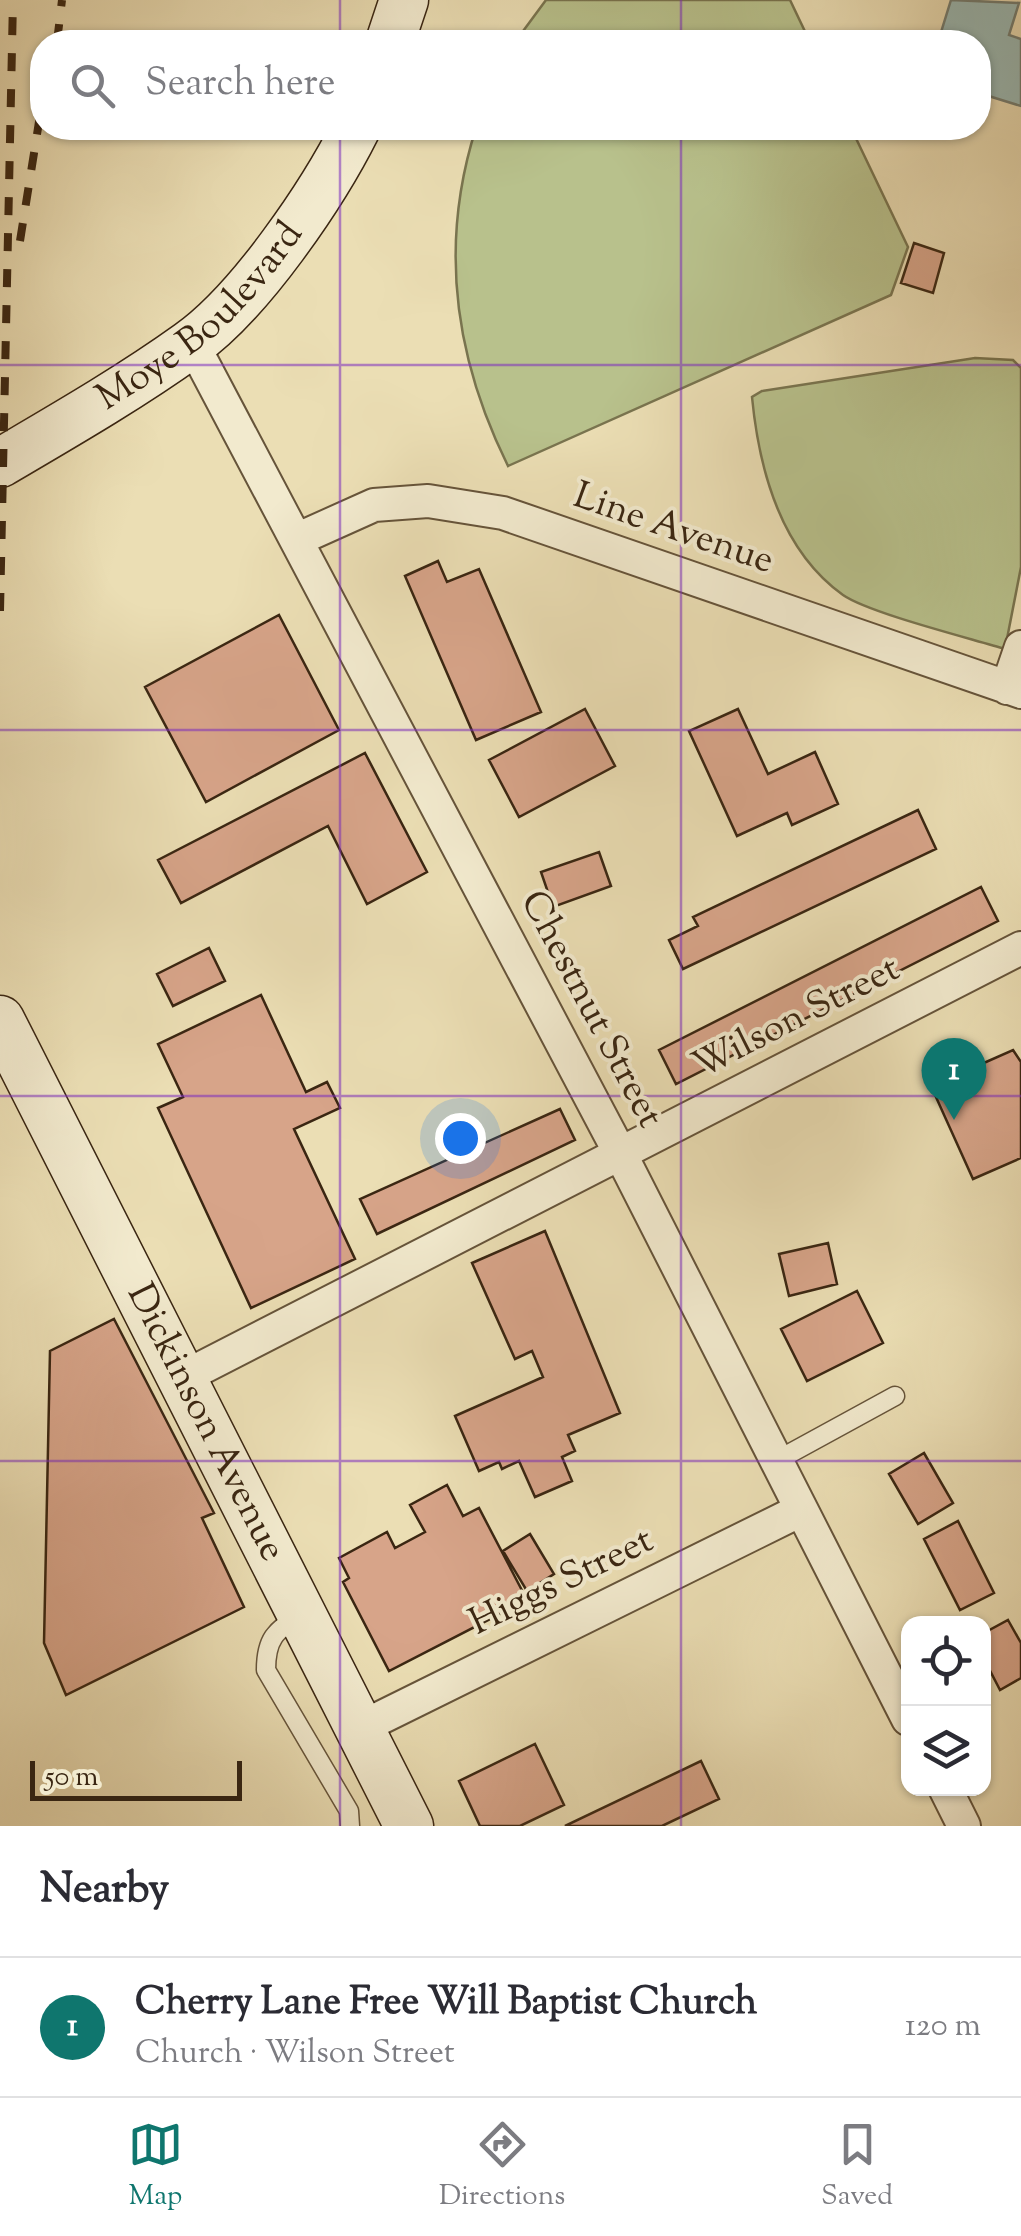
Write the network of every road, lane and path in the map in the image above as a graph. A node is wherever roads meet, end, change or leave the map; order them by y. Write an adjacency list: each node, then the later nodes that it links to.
1 (404, 0): 2 (main road)
2 (394, 30)
3 (350, 140): 4 (main road, Moye Boulevard)
4 (192, 344): 5 (main road, Moye Boulevard); 6 (street, Chestnut Street)
5 (0, 463)
6 (296, 540): 8 (street, Line Avenue); 11 (street, Chestnut Street)
7 (1021, 646): 8 (street)
8 (1014, 690)
9 (1021, 948): 11 (street, Wilson Street)
10 (0, 1020): 12 (main road, Dickinson Avenue)
11 (621, 1155): 12 (street, Wilson Street); 14 (street, Chestnut Street)
12 (182, 1378): 16 (main road, Dickinson Avenue)
13 (895, 1396): 14 (lane)
14 (776, 1461): 15 (street, Chestnut Street)
15 (800, 1510): 17 (street, Chestnut Street); 18 (street, Higgs Street)
16 (302, 1614): 18 (main road, Dickinson Avenue); 20 (lane)
17 (902, 1706)
18 (360, 1728): 21 (main road, Dickinson Avenue)
19 (949, 1796): 22 (street)
20 (350, 1826)
21 (409, 1826)
22 (964, 1826)

